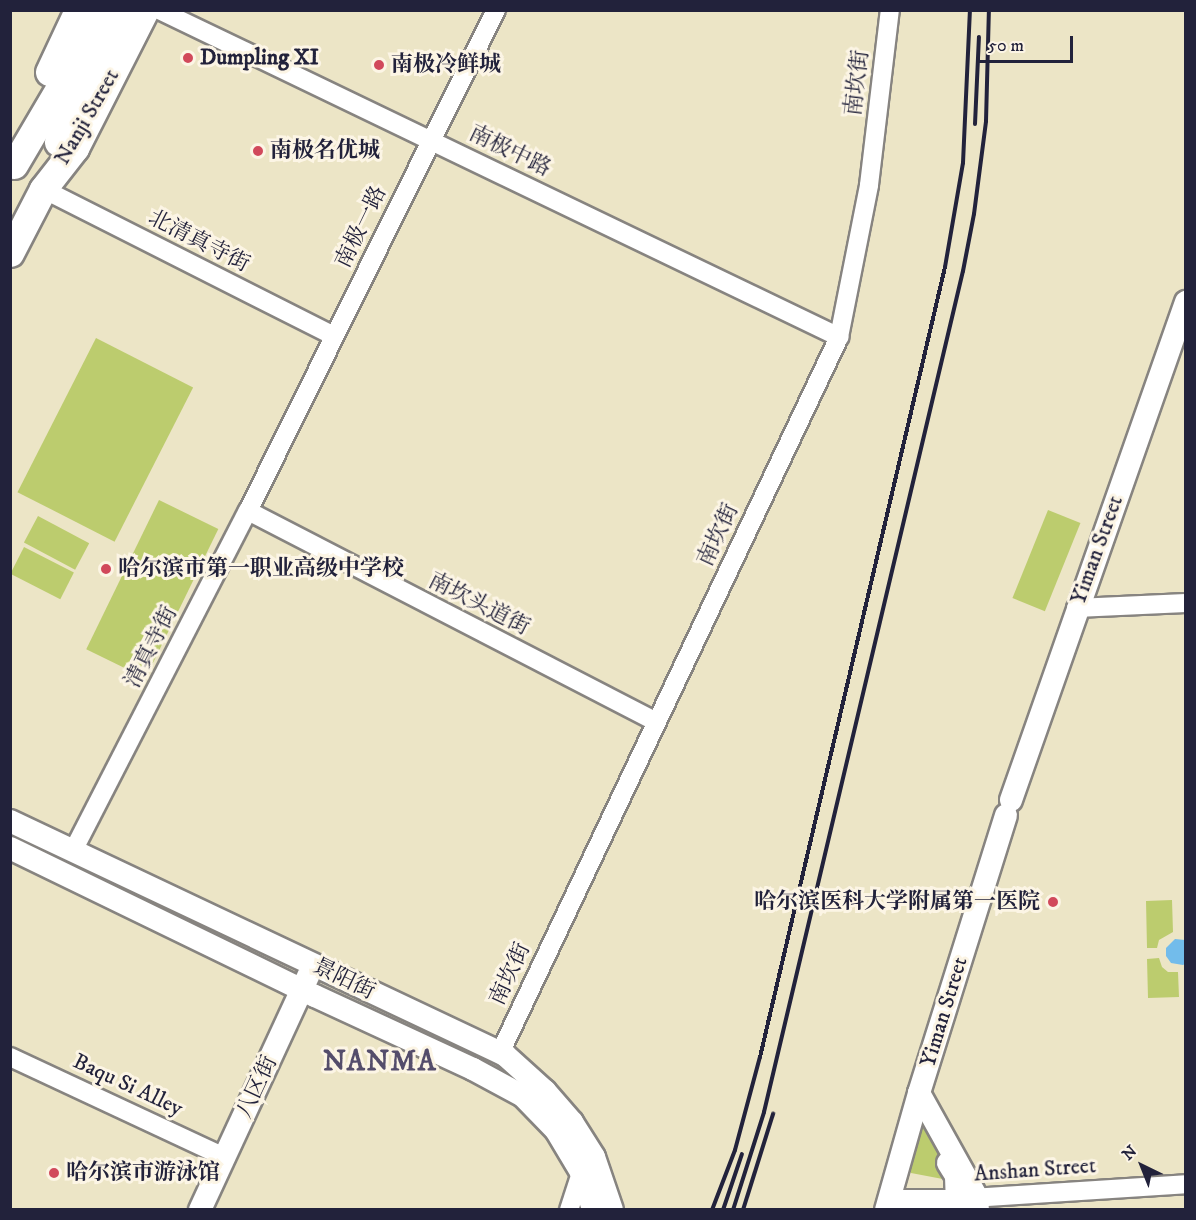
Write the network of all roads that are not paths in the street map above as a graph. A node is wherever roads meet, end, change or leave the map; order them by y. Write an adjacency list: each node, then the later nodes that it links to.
1 (78, 10): 10 (highway, Nanji Street)
2 (100, 10): 8 (highway)
3 (122, 10): 8 (highway)
4 (145, 10): 11 (highway, Nanji Street)
5 (159, 10): 9 (street, 南极中路)
6 (496, 10): 9 (street, 南极一路)
7 (890, 10): 15 (street, 南坎街)
8 (75, 82): 10 (highway); 11 (highway)
9 (432, 140): 14 (street, 南极一路); 15 (street, 南极中路)
10 (12, 167)
11 (43, 189): 12 (highway, Nanji Street); 14 (street, 北清真寺街)
12 (10, 253)
13 (1182, 318): 18 (main road, Yiman Street)
14 (334, 336): 16 (street, 清真寺街)
15 (839, 337): 19 (street, 南坎街)
16 (248, 511): 19 (street, 南坎头道街); 22 (street, 清真寺街)
17 (1185, 603): 18 (street)
18 (1076, 608): 27 (main road, Yiman Street)
19 (656, 722): 25 (street, 南坎街)
20 (10, 821): 22 (main road, 景阳街)
21 (10, 848): 24 (main road, 景阳街)
22 (73, 851): 23 (main road, 景阳街)
23 (320, 967): 24 (main road, 八区街); 25 (main road, 景阳街)
24 (308, 993): 28 (main road, 八区街); 29 (main road, 景阳街); 34 (main road, 八区街)
25 (503, 1054): 37 (main road, 景阳街)
26 (10, 1057): 28 (street, Baqu Si Alley)
27 (917, 1099): 31 (main road, Yiman Street); 32 (main road)
28 (224, 1157): 33 (main road, 八区街)
29 (581, 1172): 35 (street); 36 (main road, 景阳街)
30 (1185, 1184): 32 (street, Anshan Street)
31 (887, 1204): 32 (street, Anshan Street)
32 (967, 1204)
33 (200, 1209)
34 (217, 1209)
35 (569, 1209)
36 (593, 1209)
37 (612, 1209)

